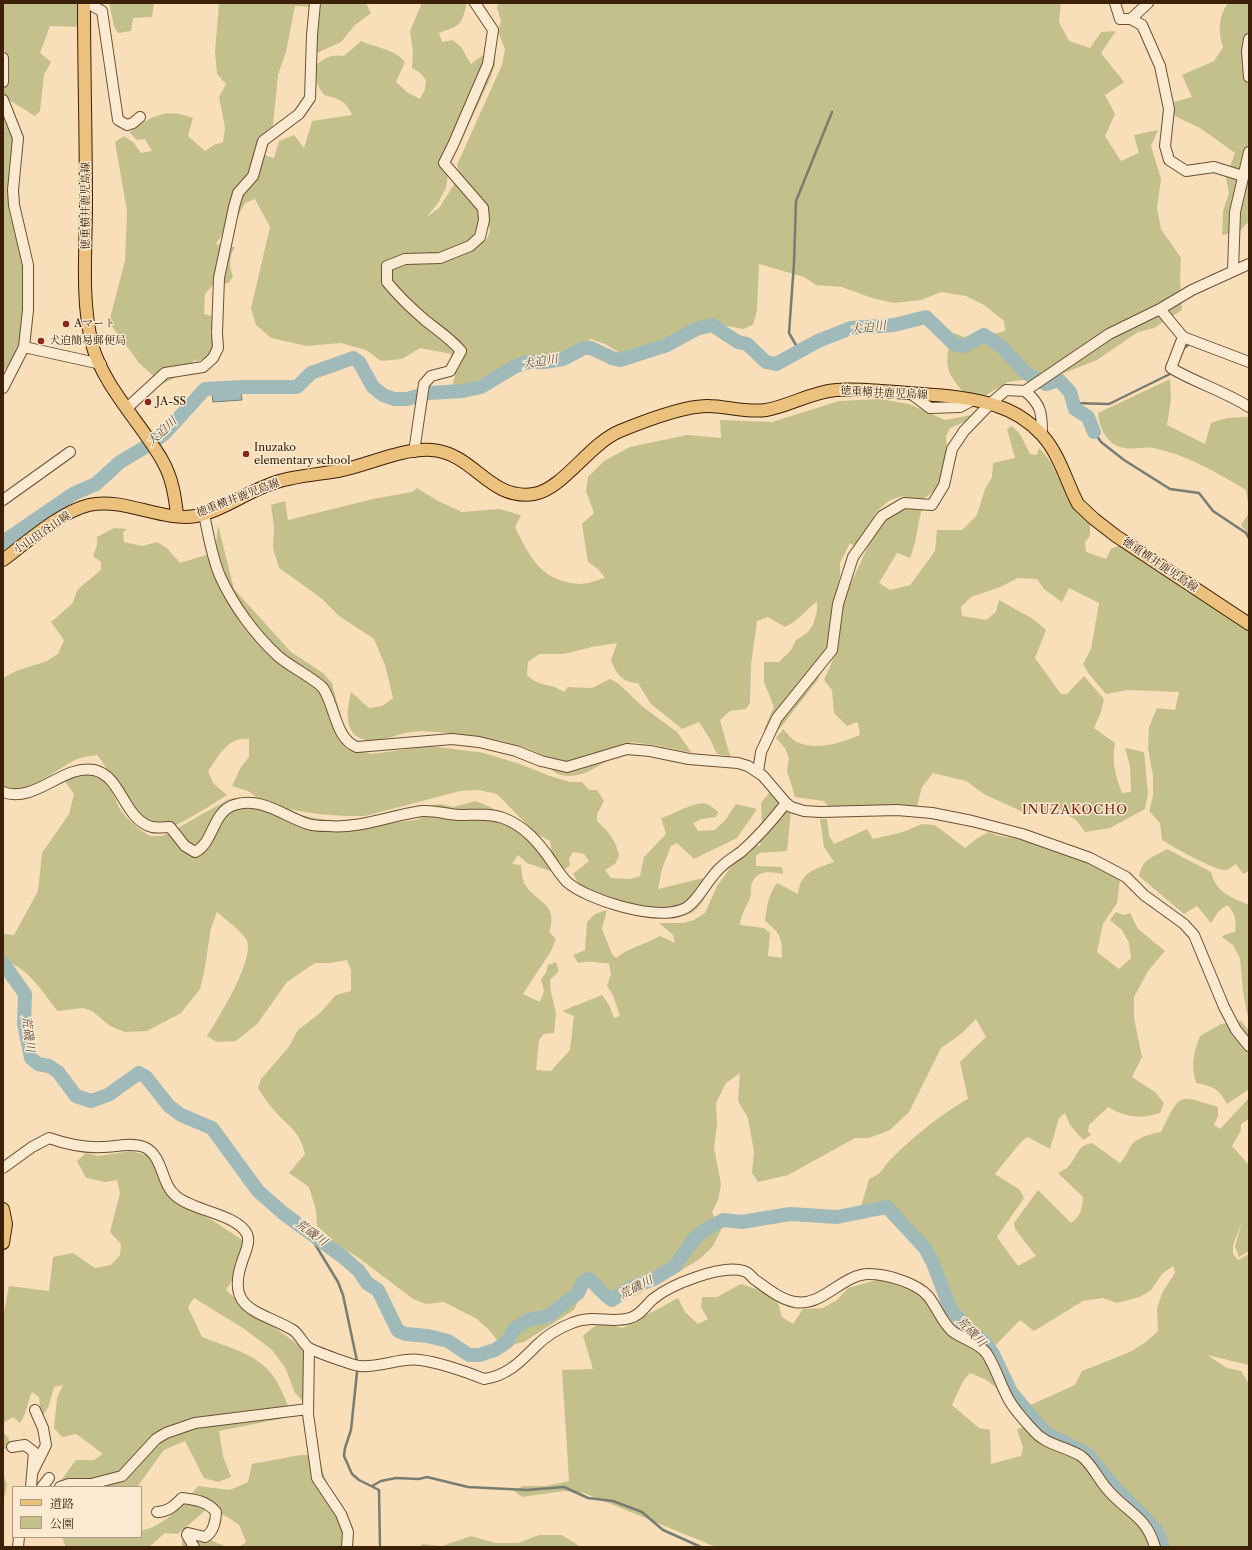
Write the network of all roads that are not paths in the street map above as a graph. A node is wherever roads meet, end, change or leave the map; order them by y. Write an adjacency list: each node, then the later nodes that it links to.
1 (85, 3): 12 (street); 21 (main road, 徳重横井鹿児島線)
2 (315, 3): 26 (street)
3 (475, 3): 29 (street)
4 (1115, 3): 6 (street)
5 (1148, 3): 6 (street)
6 (1131, 19): 14 (street)
7 (1249, 39): 9 (street)
8 (3, 58): 10 (street)
9 (1249, 77)
10 (3, 82)
11 (3, 100): 19 (street)
12 (140, 117)
13 (1249, 152): 14 (street)
14 (1243, 176): 16 (street)
15 (1249, 264): 16 (street)
16 (1233, 270): 17 (street)
17 (1160, 309): 18 (street); 23 (street)
18 (1183, 336): 20 (street); 25 (street)
19 (24, 348): 21 (street); 22 (street)
20 (1249, 362)
21 (100, 364): 26 (main road, 徳重横井鹿児島線)
22 (3, 388)
23 (1025, 391): 24 (street); 27 (street)
24 (990, 404): 27 (main road, 徳重横井鹿児島線); 29 (main road, 徳重横井鹿児島線); 35 (street)
25 (1249, 407)
26 (127, 408): 32 (main road, 徳重横井鹿児島線)
27 (1042, 435): 34 (main road, 徳重横井鹿児島線)
28 (70, 452): 30 (street)
29 (414, 452): 31 (main road, 徳重横井鹿児島線)
30 (3, 500)
31 (204, 514): 32 (main road, 徳重横井鹿児島線); 35 (street)
32 (177, 515): 33 (main road, 小山田谷山線)
33 (3, 560)
34 (1249, 624)
35 (758, 772): 37 (street)
36 (3, 792): 37 (street)
37 (786, 803): 38 (street)
38 (1249, 1046)
39 (3, 1168): 42 (street)
40 (3, 1210): 41 (main road)
41 (3, 1243)
42 (309, 1348): 43 (street); 54 (street)
43 (308, 1409): 50 (street); 53 (street)
44 (35, 1410): 46 (street)
45 (12, 1447): 46 (street)
46 (34, 1471): 48 (street)
47 (49, 1478): 49 (street)
48 (31, 1486)
49 (43, 1486)
50 (63, 1486)
51 (157, 1512): 52 (street)
52 (194, 1547)
53 (347, 1547)
54 (1155, 1547)

